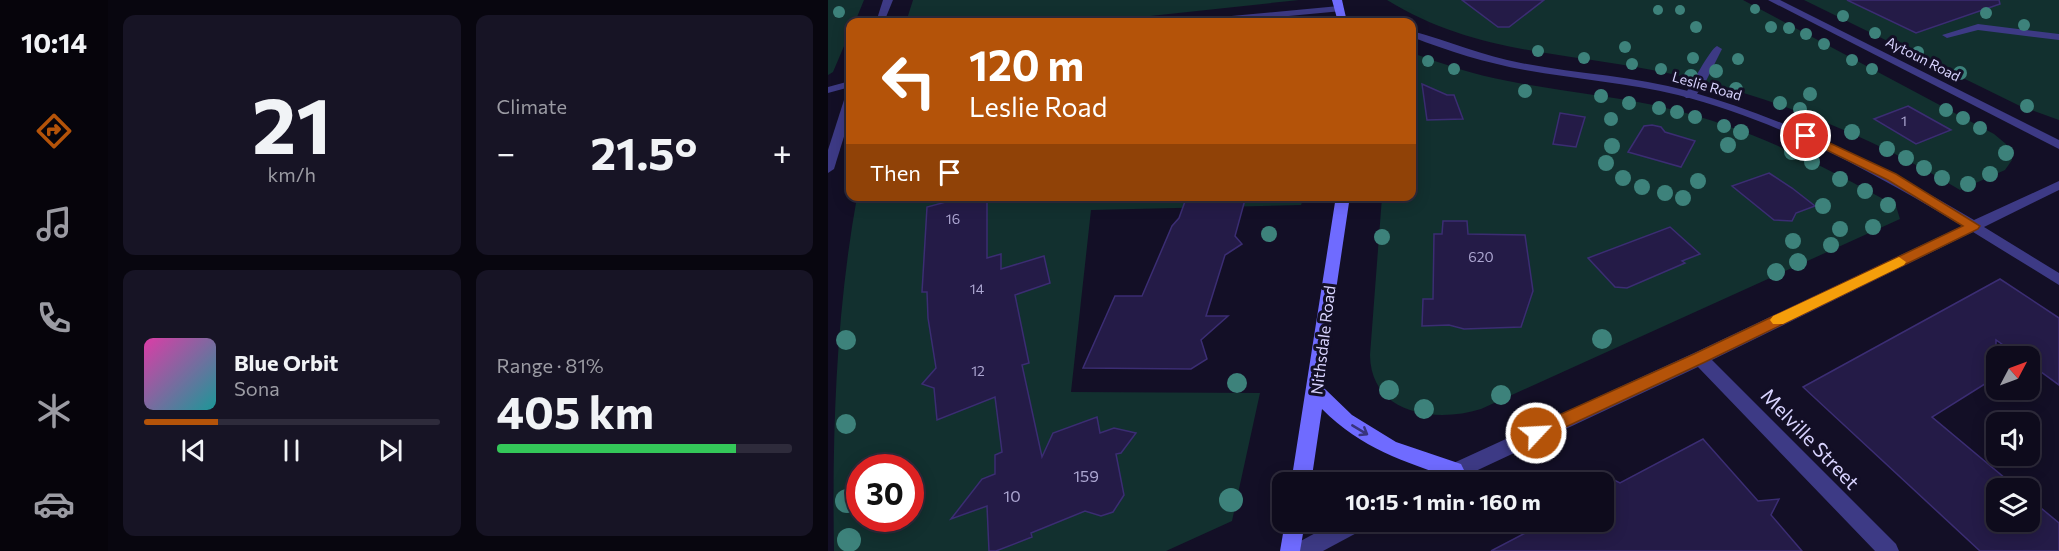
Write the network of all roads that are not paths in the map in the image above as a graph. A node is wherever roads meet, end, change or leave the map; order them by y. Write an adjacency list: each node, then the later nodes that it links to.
1 (888, 0): 4 (street)
2 (1773, 0): 14 (street, Aytoun Road)
3 (1338, 4): 5 (street)
4 (881, 18)
5 (1230, 18)
6 (1416, 35): 12 (street, Leslie Road)
7 (1947, 35): 8 (street)
8 (2059, 37)
9 (1717, 49): 12 (street)
10 (846, 85): 11 (street)
11 (828, 90)
12 (1690, 96): 18 (street, Leslie Road)
13 (846, 113): 15 (street)
14 (2059, 145)
15 (828, 170)
16 (2059, 185): 18 (street)
17 (1342, 201): 21 (street, Nithsdale Road)
18 (1973, 226): 19 (street, Leslie Road); 20 (street)
19 (2059, 280)
20 (1700, 358): 22 (street); 29 (street, Melville Street)
21 (1316, 392): 22 (street, one-way to 22); 23 (street, Nithsdale Road)
22 (1454, 470): 24 (street)
23 (1303, 472)
24 (1450, 472)
25 (1293, 532): 27 (street)
26 (1338, 532): 28 (street)
27 (1290, 551)
28 (1302, 551)
29 (1889, 551)

